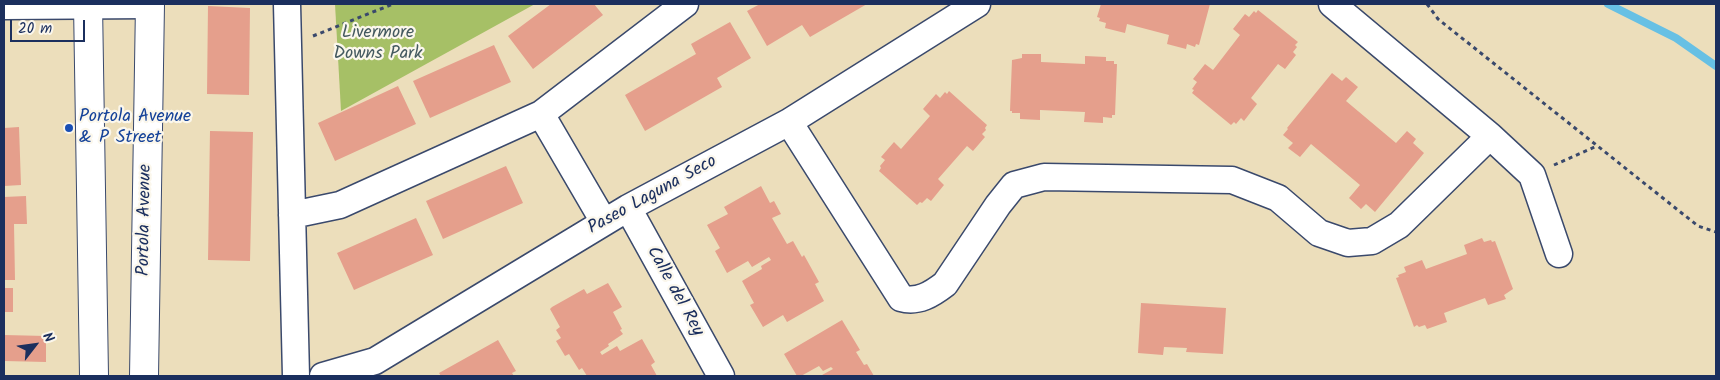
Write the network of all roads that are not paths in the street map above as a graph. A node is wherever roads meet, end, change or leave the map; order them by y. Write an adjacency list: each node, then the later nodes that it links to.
1 (287, 4): 13 (street)
2 (684, 4): 9 (street)
3 (977, 4): 8 (street, Paseo Laguna Seco)
4 (1332, 4): 11 (street)
5 (88, 5): 6 (street); 7 (street); 17 (main road)
6 (150, 5): 18 (main road, Portola Avenue)
7 (4, 6)
8 (950, 11): 10 (street, Paseo Laguna Seco)
9 (541, 114): 13 (street); 14 (street)
10 (789, 122): 11 (street); 12 (street, Paseo Laguna Seco)
11 (1490, 136): 15 (street)
12 (628, 208): 14 (street, Paseo Laguna Seco); 21 (street, Calle del Rey)
13 (292, 215): 19 (street)
14 (604, 222): 16 (street, Paseo Laguna Seco)
15 (1559, 254)
16 (379, 369): 20 (street, Paseo Laguna Seco)
17 (94, 376)
18 (144, 376)
19 (296, 376)
20 (323, 376)
21 (721, 376)

